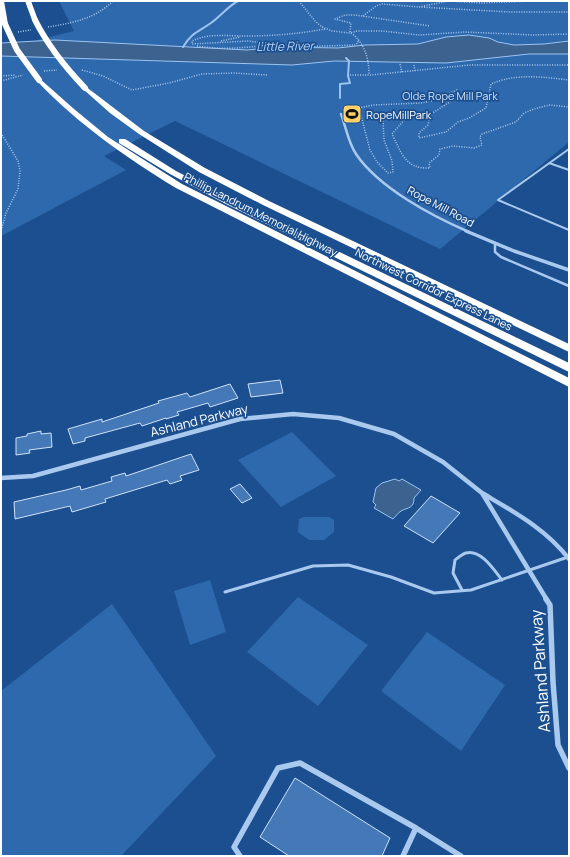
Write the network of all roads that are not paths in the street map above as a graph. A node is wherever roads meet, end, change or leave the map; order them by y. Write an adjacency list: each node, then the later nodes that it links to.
1 (1, 1): 4 (highway, Phillip Landrum Memorial Highway, bridge)
2 (28, 1): 12 (highway, Phillip Landrum Memorial Highway, bridge)
3 (341, 114): 9 (street, Rope Mill Road)
4 (77, 117): 13 (highway, Northwest Corridor Express Lanes); 14 (highway, Phillip Landrum Memorial Highway)
5 (569, 149): 6 (lane)
6 (549, 163): 7 (lane); 8 (lane)
7 (569, 170)
8 (569, 230)
9 (495, 242): 10 (street, Rope Mill Road); 11 (lane)
10 (569, 270)
11 (569, 286)
12 (569, 348)
13 (569, 368)
14 (569, 383)
15 (1, 478): 16 (street, Ashland Parkway)
16 (482, 493): 17 (street, Ashland Parkway); 18 (street, Ashland Parkway)
17 (568, 558): 18 (lane)
18 (529, 570): 19 (lane); 22 (street, Ashland Parkway)
19 (502, 580): 20 (lane); 20 (lane)
20 (462, 590): 21 (lane)
21 (225, 592)
22 (569, 768)
23 (416, 828): 24 (street); 25 (street); 26 (street)
24 (240, 856)
25 (403, 856)
26 (461, 856)

